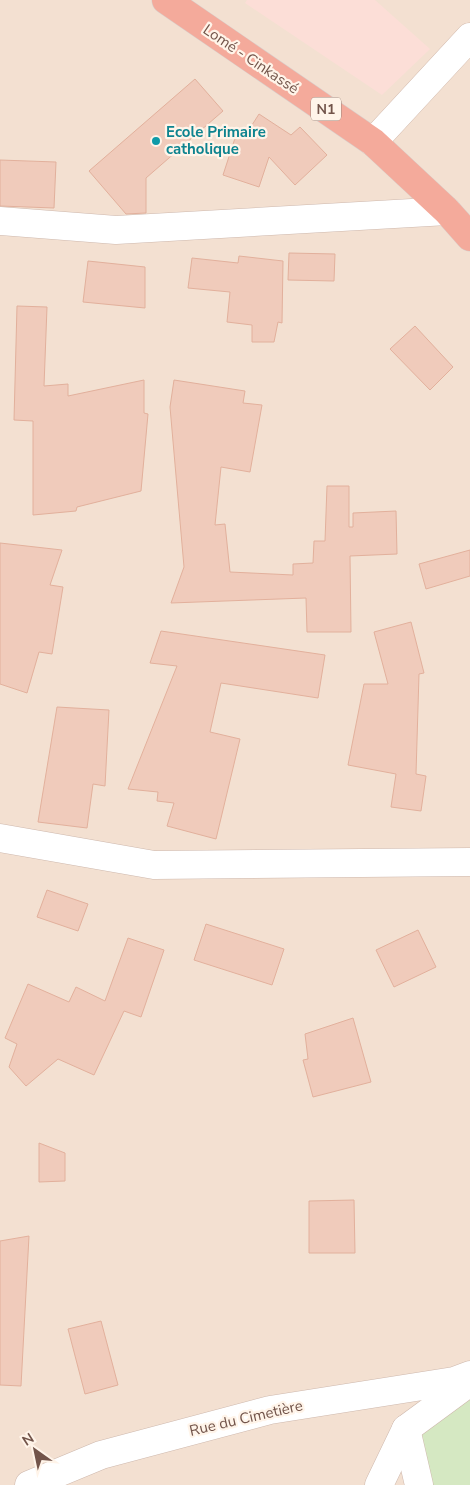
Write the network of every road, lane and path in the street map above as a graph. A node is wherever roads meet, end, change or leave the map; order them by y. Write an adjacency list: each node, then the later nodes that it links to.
1 (166, 0): 3 (highway, Lomé - Cinkassé / N1)
2 (470, 37): 3 (street)
3 (373, 142): 4 (highway, Lomé - Cinkassé / N1)
4 (447, 212): 5 (street); 6 (highway, Lomé - Cinkassé / N1)
5 (0, 221)
6 (470, 238)
7 (0, 838): 8 (street)
8 (470, 862)
9 (470, 1375): 12 (street, Rue du Cimetière)
10 (470, 1382): 11 (street)
11 (406, 1429): 13 (street); 14 (street)
12 (29, 1485)
13 (378, 1485)
14 (419, 1485)

